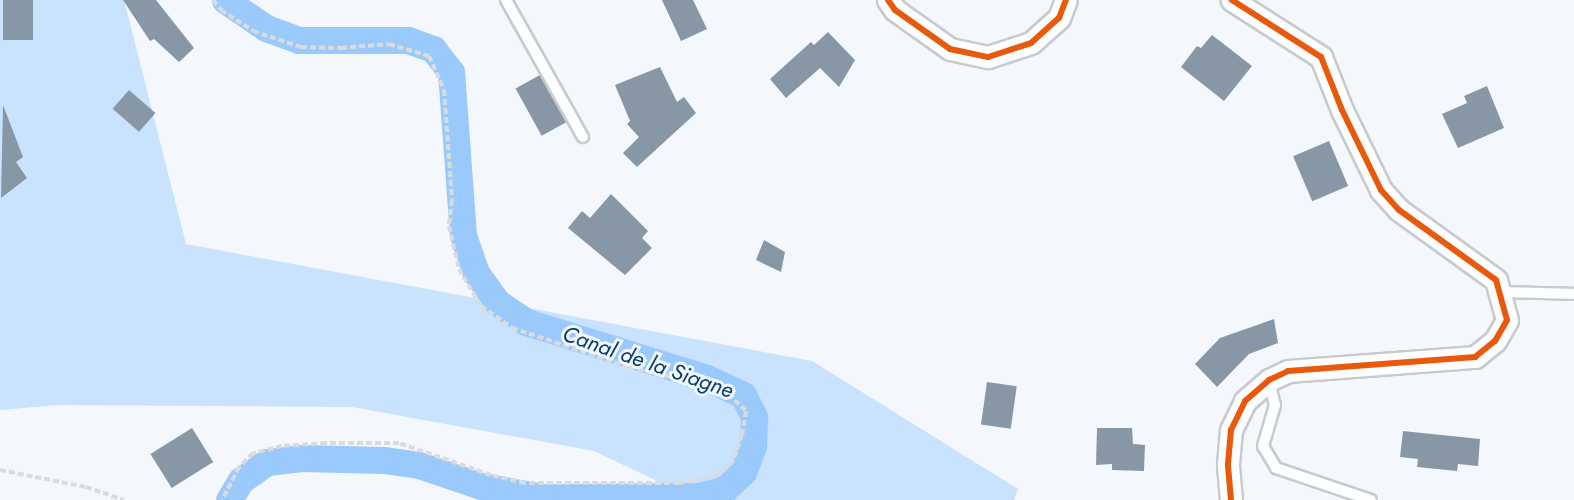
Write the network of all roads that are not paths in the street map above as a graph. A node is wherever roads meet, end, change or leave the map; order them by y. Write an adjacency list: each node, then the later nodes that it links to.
1 (506, 0): 5 (lane)
2 (888, 0): 3 (street)
3 (1066, 0)
4 (1232, 0): 6 (street)
5 (584, 137)
6 (1499, 292): 7 (lane); 8 (street)
7 (1574, 294)
8 (1269, 380): 9 (street); 10 (lane)
9 (1231, 500)
10 (1371, 500)

